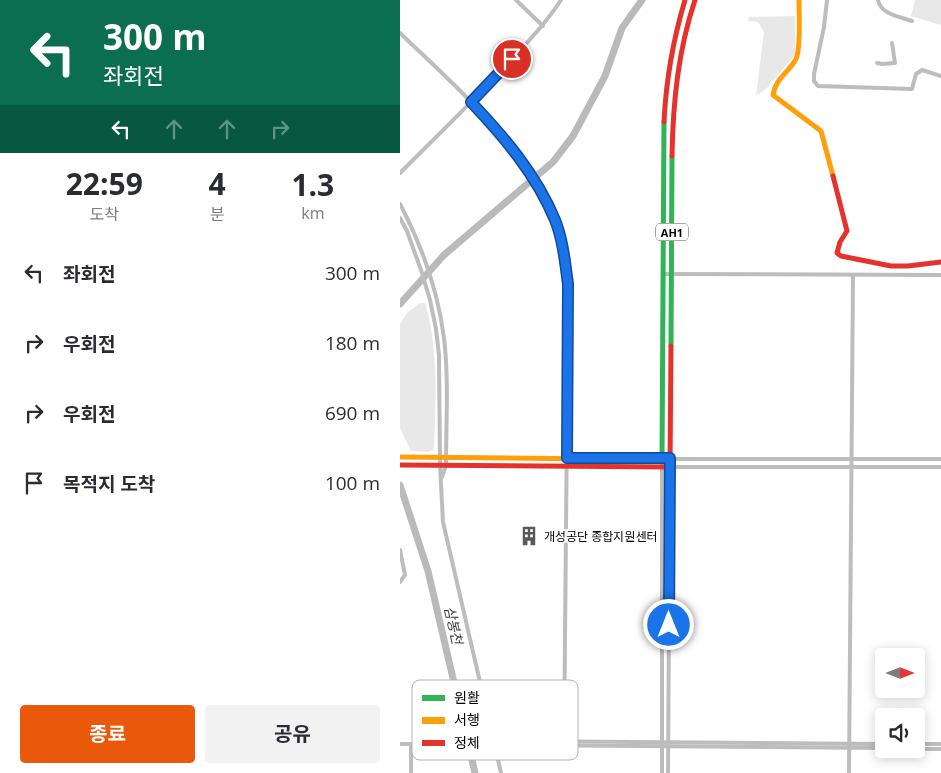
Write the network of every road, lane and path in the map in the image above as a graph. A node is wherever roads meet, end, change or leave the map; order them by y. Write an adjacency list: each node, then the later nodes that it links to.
1 (516, 0): 9 (street)
2 (561, 0): 9 (street)
3 (685, 0): 19 (main road, AH1)
4 (694, 0): 20 (main road, AH1)
5 (799, 0): 18 (main road)
6 (827, 0): 13 (street)
7 (878, 0): 8 (street)
8 (912, 21)
9 (543, 26): 14 (street)
10 (400, 33): 14 (street)
11 (892, 43): 12 (street)
12 (877, 63)
13 (941, 76)
14 (471, 102): 15 (street); 25 (street)
15 (400, 172)
16 (400, 204): 24 (street)
17 (400, 218): 24 (street)
18 (941, 262)
19 (663, 274): 20 (street); 26 (main road, AH1)
20 (671, 274): 21 (street); 27 (main road, AH1)
21 (853, 275): 22 (street); 28 (street)
22 (941, 275)
23 (400, 457): 24 (main road)
24 (443, 457): 25 (main road); 31 (street)
25 (567, 458): 26 (main road); 32 (street)
26 (662, 458): 27 (street); 33 (street)
27 (670, 458): 28 (street); 34 (main road, AH1)
28 (851, 458): 29 (street); 35 (street)
29 (941, 459)
30 (400, 465): 31 (main road)
31 (443, 465): 32 (main road); 39 (street)
32 (567, 466): 33 (main road); 40 (street)
33 (662, 466): 34 (main road); 46 (street)
34 (670, 466): 35 (street); 47 (street)
35 (852, 467): 36 (street); 49 (street)
36 (941, 467)
37 (400, 550): 38 (street)
38 (400, 582)
39 (479, 680)
40 (565, 680)
41 (400, 744): 42 (street)
42 (411, 744): 54 (street)
43 (578, 744): 46 (street)
44 (925, 744): 45 (street)
45 (941, 744)
46 (662, 745): 47 (street); 56 (street)
47 (668, 745): 49 (street); 57 (street)
48 (875, 745): 49 (street)
49 (849, 746): 50 (street); 58 (street)
50 (875, 747)
51 (925, 749): 52 (street)
52 (941, 749)
53 (498, 760): 55 (street)
54 (411, 773)
55 (501, 773)
56 (662, 773)
57 (668, 773)
58 (849, 773)

